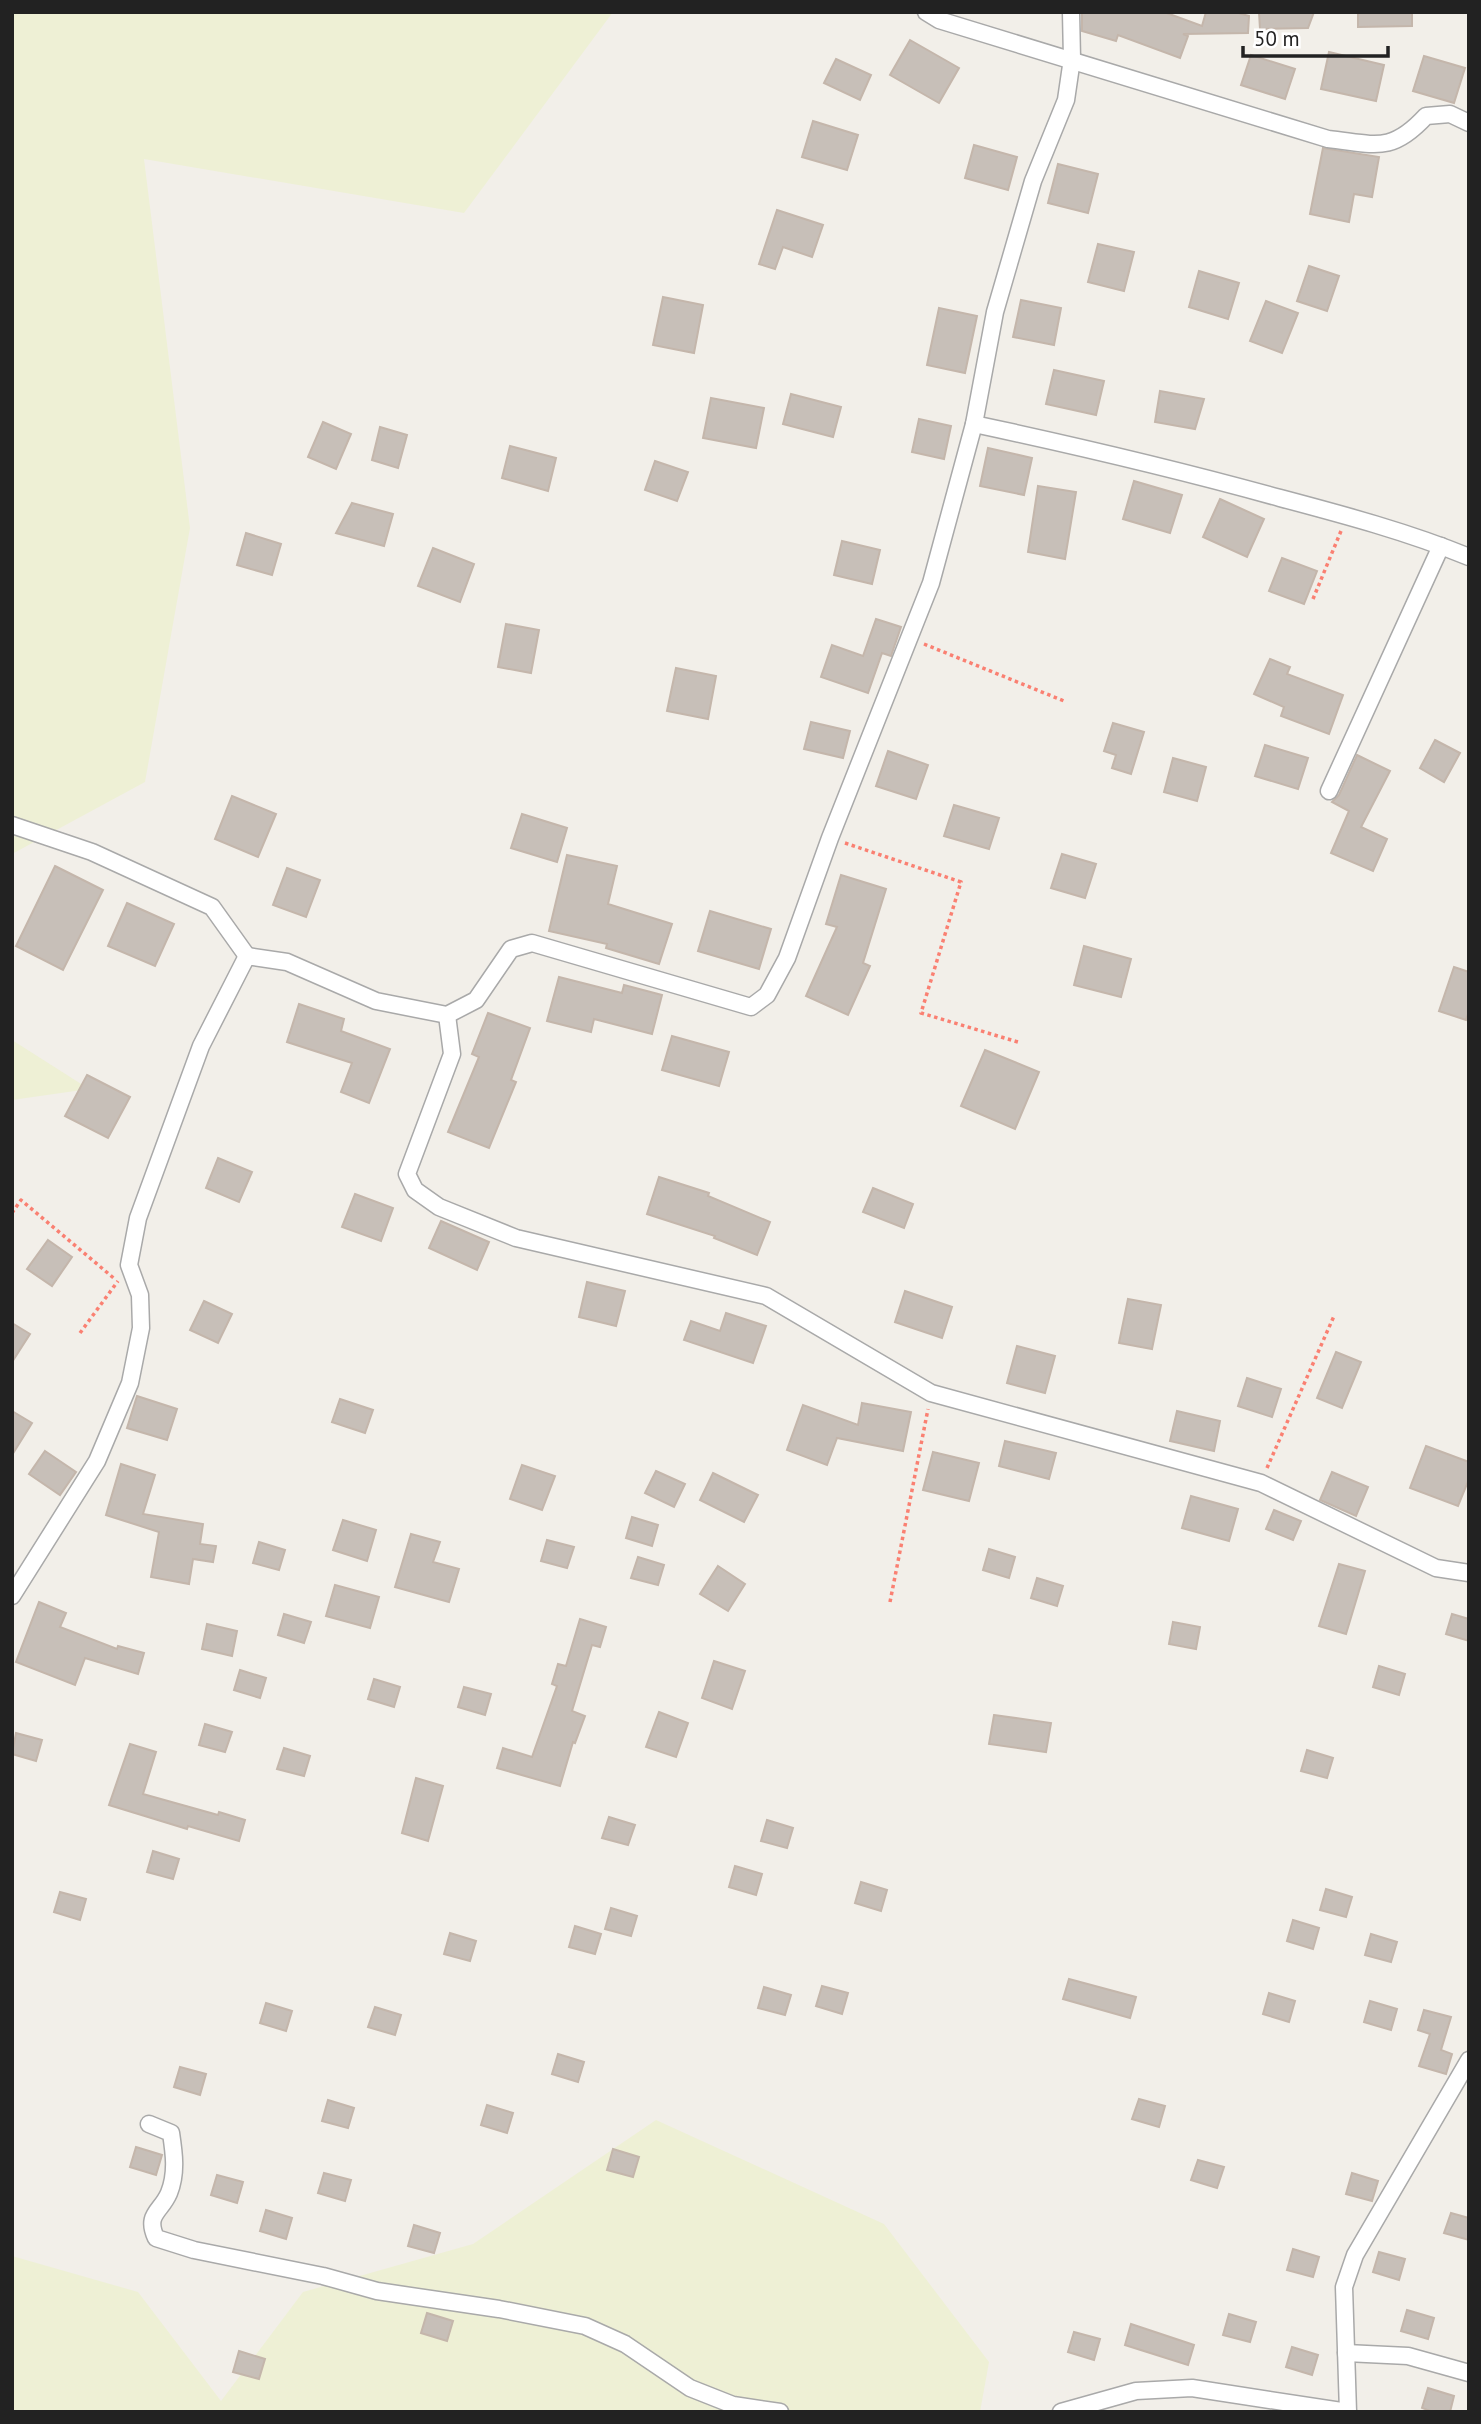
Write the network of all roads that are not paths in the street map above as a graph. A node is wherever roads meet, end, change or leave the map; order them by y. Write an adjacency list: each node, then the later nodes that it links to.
1 (926, 12): 3 (street)
2 (1071, 12): 3 (street)
3 (1072, 59): 4 (street); 5 (street)
4 (1469, 123)
5 (974, 424): 6 (street); 11 (street)
6 (1441, 546): 7 (street); 8 (street)
7 (1469, 557)
8 (1329, 791)
9 (12, 825): 10 (street)
10 (247, 956): 11 (street); 13 (street)
11 (447, 1014): 12 (street)
12 (1469, 1573)
13 (12, 1596)
14 (1469, 2060): 16 (street)
15 (149, 2124): 18 (street)
16 (1346, 2353): 17 (street); 20 (street)
17 (1469, 2374)
18 (780, 2412)
19 (1061, 2412): 20 (street)
20 (1348, 2412)

